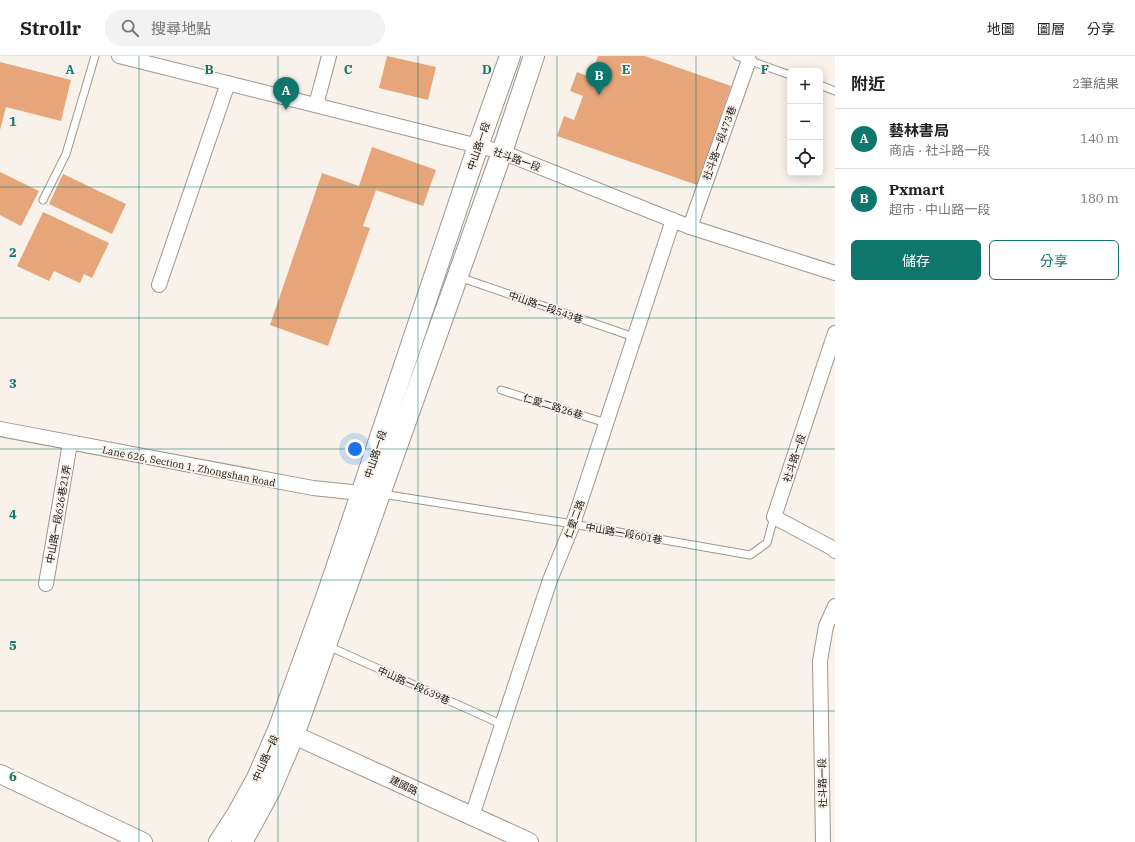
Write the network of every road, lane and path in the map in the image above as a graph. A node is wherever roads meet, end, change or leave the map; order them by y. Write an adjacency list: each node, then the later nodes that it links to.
1 (94, 56): 14 (lane)
2 (119, 56): 8 (street, 社斗路一段)
3 (329, 56): 11 (street)
4 (510, 56): 12 (main road, 中山路一段)
5 (534, 56): 13 (main road, 中山路一段)
6 (743, 58): 7 (lane); 16 (street, 社斗路一段473巷)
7 (787, 74)
8 (228, 83): 11 (street, 社斗路一段); 19 (street)
9 (823, 87): 10 (lane)
10 (835, 91)
11 (316, 105): 12 (street, 社斗路一段)
12 (478, 146): 13 (street, 社斗路一段); 26 (main road, 中山路一段)
13 (502, 152): 15 (street, 社斗路一段); 18 (main road, 中山路一段)
14 (43, 200)
15 (673, 220): 16 (street, 社斗路一段); 21 (street, 仁愛二路)
16 (690, 227): 17 (street, 社斗路一段)
17 (835, 273)
18 (457, 276): 21 (lane, 中山路一段543巷); 26 (main road, 中山路一段)
19 (159, 285)
20 (835, 333): 27 (street, 社斗路一段)
21 (634, 337): 23 (street, 仁愛二路)
22 (501, 390): 23 (lane, 仁愛二路26巷)
23 (606, 423): 28 (street, 仁愛二路)
24 (0, 429): 25 (street, Lane 626, Section 1, Zhongshan Road)
25 (70, 444): 26 (street, Lane 626, Section 1, Zhongshan Road); 30 (street, 中山路一段626巷21弄)
26 (371, 494): 28 (lane, 中山路一段601巷); 32 (main road, 中山路一段); 34 (main road, 中山路一段)
27 (774, 517): 28 (lane, 中山路一段601巷); 29 (street)
28 (573, 524): 33 (street, 仁愛二路)
29 (835, 551)
30 (46, 584)
31 (835, 606): 41 (street, 社斗路一段)
32 (325, 646): 33 (lane, 中山路一段639巷); 34 (main road, 中山路一段)
33 (503, 725): 36 (street, 仁愛二路)
34 (286, 732): 36 (street, 建國路); 37 (main road, 中山路一段); 39 (main road, 中山路一段)
35 (0, 774): 38 (street)
36 (472, 816): 40 (street, 建國路)
37 (243, 841)
38 (143, 842)
39 (219, 842)
40 (529, 842)
41 (823, 842)

